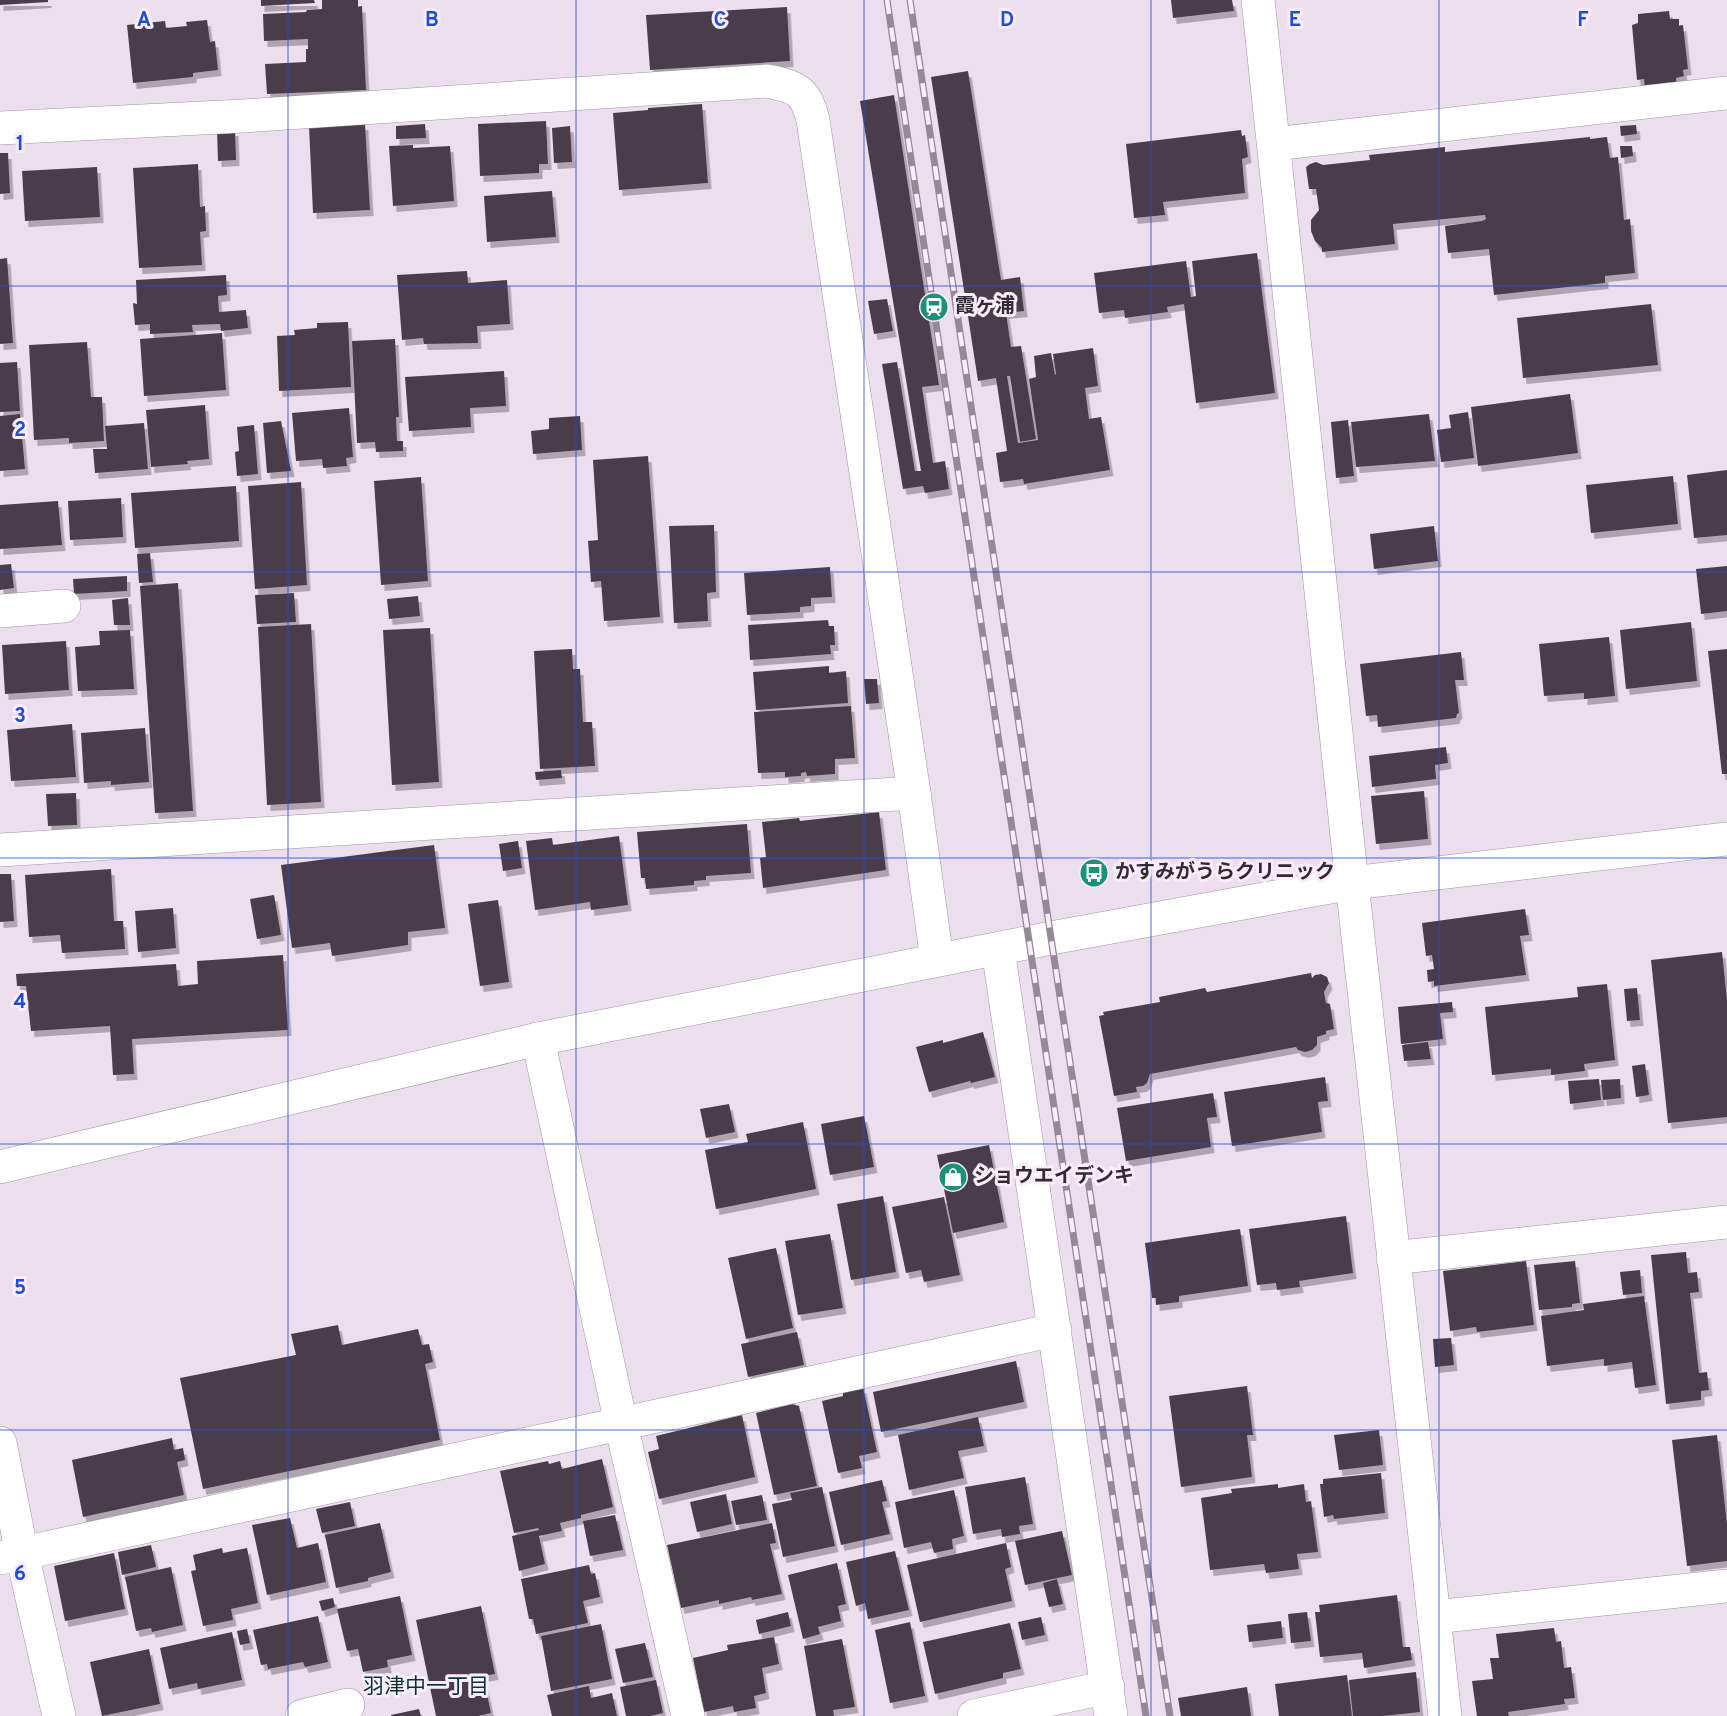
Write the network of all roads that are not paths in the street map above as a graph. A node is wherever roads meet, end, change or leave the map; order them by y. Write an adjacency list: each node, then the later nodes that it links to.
1 (1258, 0): 4 (street)
2 (1727, 93): 4 (street)
3 (0, 128): 7 (street)
4 (1274, 144): 10 (street)
5 (64, 606): 6 (street)
6 (0, 610)
7 (914, 793): 9 (street); 12 (street)
8 (1727, 839): 10 (street)
9 (0, 850)
10 (1352, 883): 11 (street); 16 (street)
11 (998, 949): 12 (street); 17 (street)
12 (938, 960): 13 (street)
13 (538, 1039): 14 (street); 18 (street)
14 (0, 1167)
15 (1727, 1222): 16 (street)
16 (1393, 1258): 22 (street)
17 (1055, 1330): 18 (street); 23 (street)
18 (621, 1424): 20 (street); 27 (street)
19 (0, 1443): 20 (street)
20 (11, 1556): 25 (street)
21 (1727, 1586): 22 (street)
22 (1434, 1617): 29 (street)
23 (1109, 1701): 28 (street)
24 (348, 1706): 26 (street)
25 (59, 1716)
26 (302, 1716)
27 (688, 1716)
28 (974, 1716)
29 (1445, 1716)

